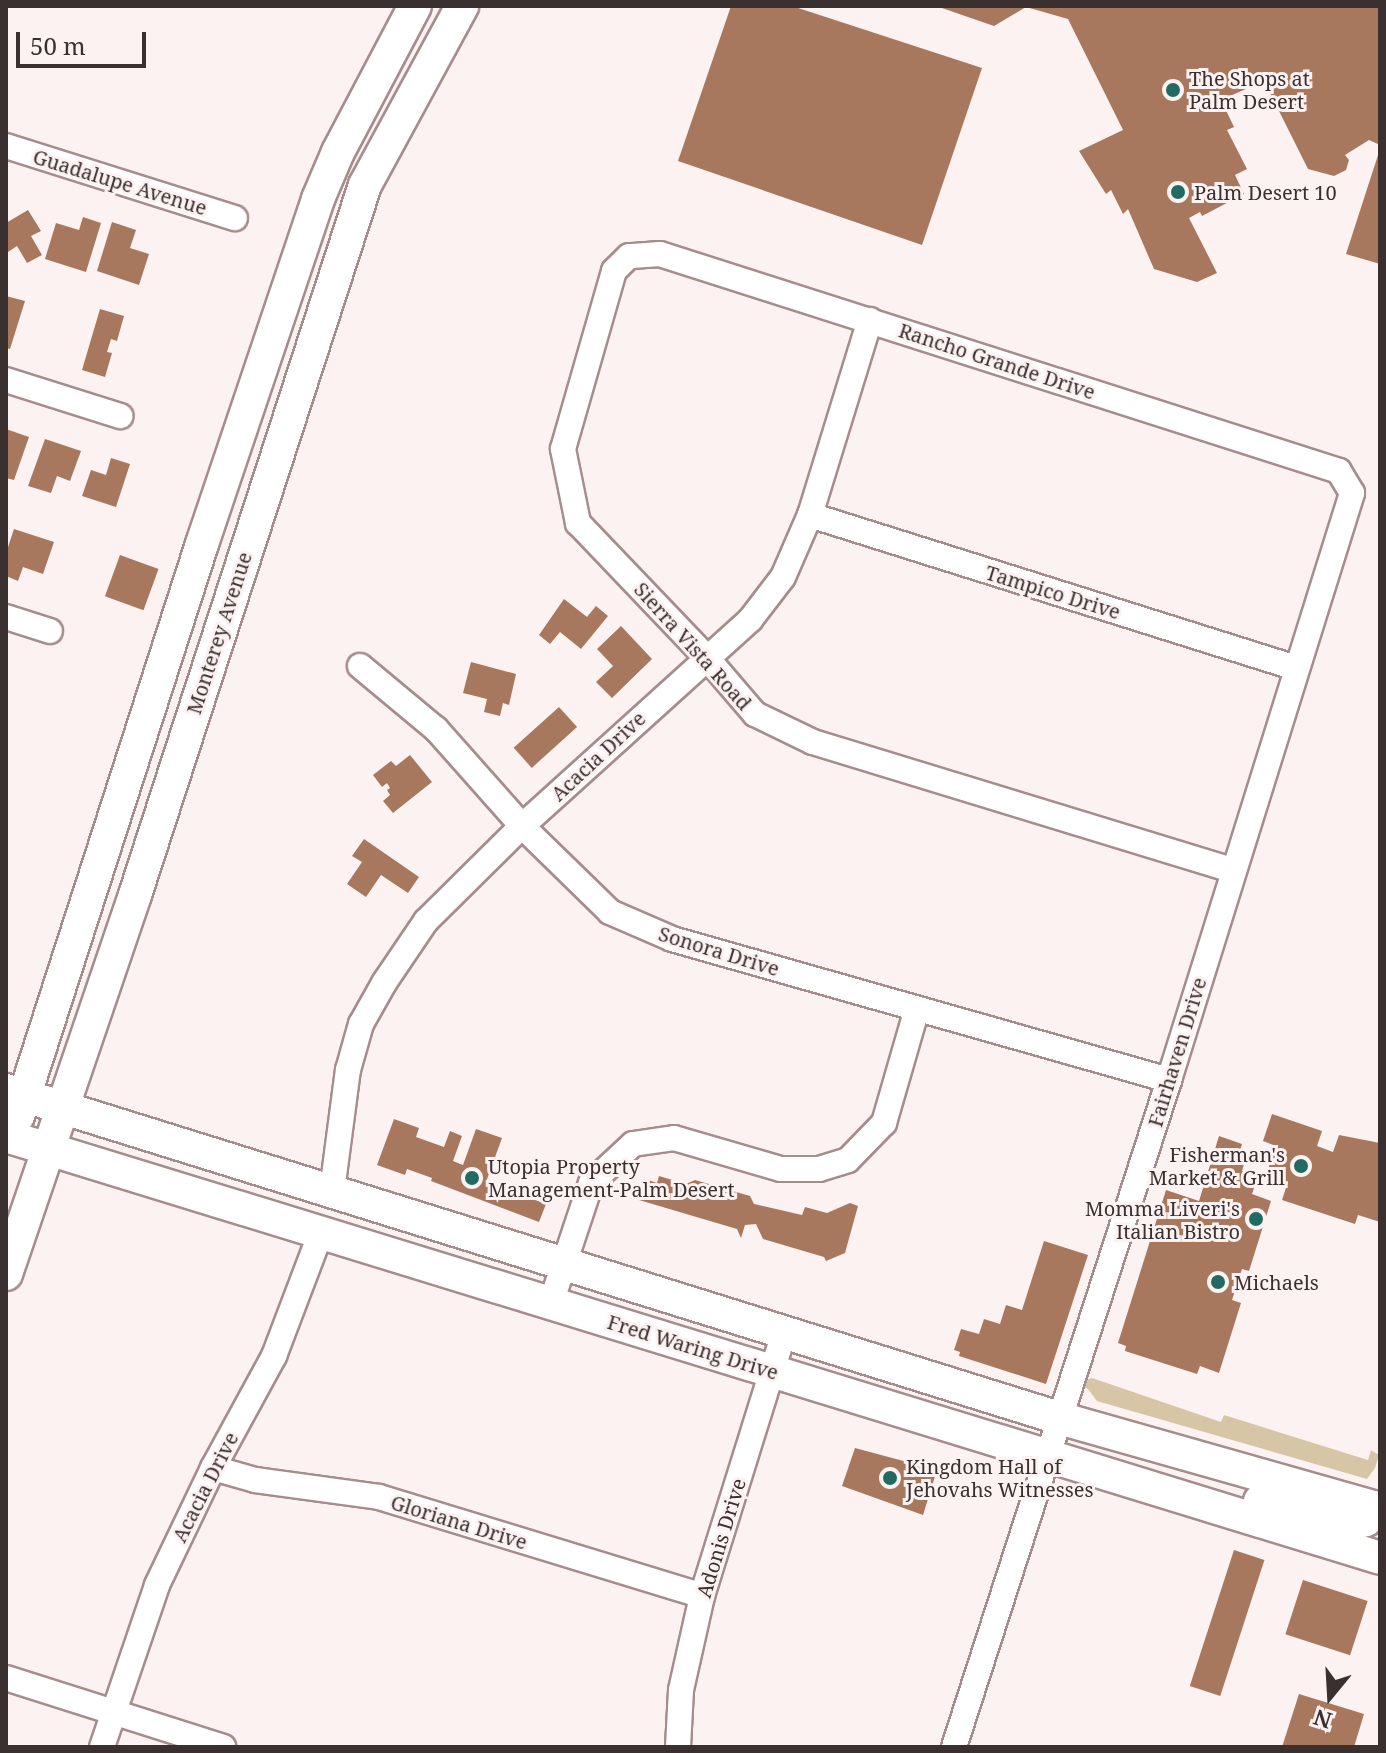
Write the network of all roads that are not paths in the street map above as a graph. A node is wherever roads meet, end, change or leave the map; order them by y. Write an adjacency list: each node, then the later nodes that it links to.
1 (415, 6): 8 (main road)
2 (435, 6): 4 (main road)
3 (462, 6): 4 (main road, Monterey Avenue)
4 (401, 114): 10 (main road, Monterey Avenue)
5 (6, 146): 6 (street, Guadalupe Avenue)
6 (235, 218)
7 (629, 256): 9 (street, Rancho Grande Drive); 17 (street, Sierra Vista Road)
8 (299, 257): 10 (main road); 24 (main road)
9 (870, 320): 13 (street, Rancho Grande Drive); 14 (street, Acacia Drive)
10 (308, 359): 25 (main road, Monterey Avenue)
11 (6, 380): 12 (street)
12 (120, 416)
13 (1352, 493): 19 (street, Fairhaven Drive)
14 (810, 515): 17 (street, Acacia Drive); 19 (street, Tampico Drive)
15 (6, 617): 16 (street)
16 (50, 631)
17 (707, 658): 20 (street, Acacia Drive); 21 (street, Sierra Vista Road)
18 (360, 666): 20 (street, Sonora Drive)
19 (1296, 668): 21 (street, Fairhaven Drive)
20 (522, 826): 22 (street, Sonora Drive); 28 (street, Acacia Drive)
21 (1232, 870): 23 (street, Fairhaven Drive)
22 (917, 1009): 23 (street, Sonora Drive); 32 (street)
23 (1169, 1080): 37 (street, Fairhaven Drive)
24 (15, 1093): 25 (main road, Fred Waring Drive); 26 (main road)
25 (61, 1107): 27 (main road, Monterey Avenue); 28 (main road, Fred Waring Drive)
26 (8, 1142): 27 (main road, Fred Waring Drive)
27 (48, 1149): 29 (main road, Fred Waring Drive); 33 (main road, Monterey Avenue)
28 (332, 1191): 29 (main road); 31 (main road, Fred Waring Drive)
29 (196, 1193): 30 (main road, Fred Waring Drive)
30 (321, 1232): 31 (main road); 34 (main road, Fred Waring Drive); 39 (street, Acacia Drive)
31 (474, 1237): 32 (main road, Fred Waring Drive)
32 (562, 1265): 34 (street); 35 (main road, Fred Waring Drive)
33 (6, 1274)
34 (551, 1303): 36 (main road, Fred Waring Drive)
35 (784, 1333): 36 (street, Adonis Drive); 37 (main road, Fred Waring Drive)
36 (773, 1371): 38 (main road, Fred Waring Drive); 43 (street, Adonis Drive)
37 (1059, 1418): 38 (street, Fairhaven Drive); 41 (main road, Fred Waring Drive)
38 (1047, 1458): 40 (main road, Fred Waring Drive); 49 (street, Fairhaven Drive)
39 (213, 1468): 43 (street, Gloriana Drive); 45 (street, Acacia Drive)
40 (1162, 1493): 41 (main road); 42 (main road, Fred Waring Drive)
41 (1378, 1508)
42 (1380, 1558)
43 (702, 1596): 48 (street, Adonis Drive)
44 (6, 1678): 45 (street)
45 (113, 1712): 46 (street, Acacia Drive); 47 (street)
46 (102, 1747)
47 (223, 1747)
48 (678, 1747)
49 (954, 1747)

